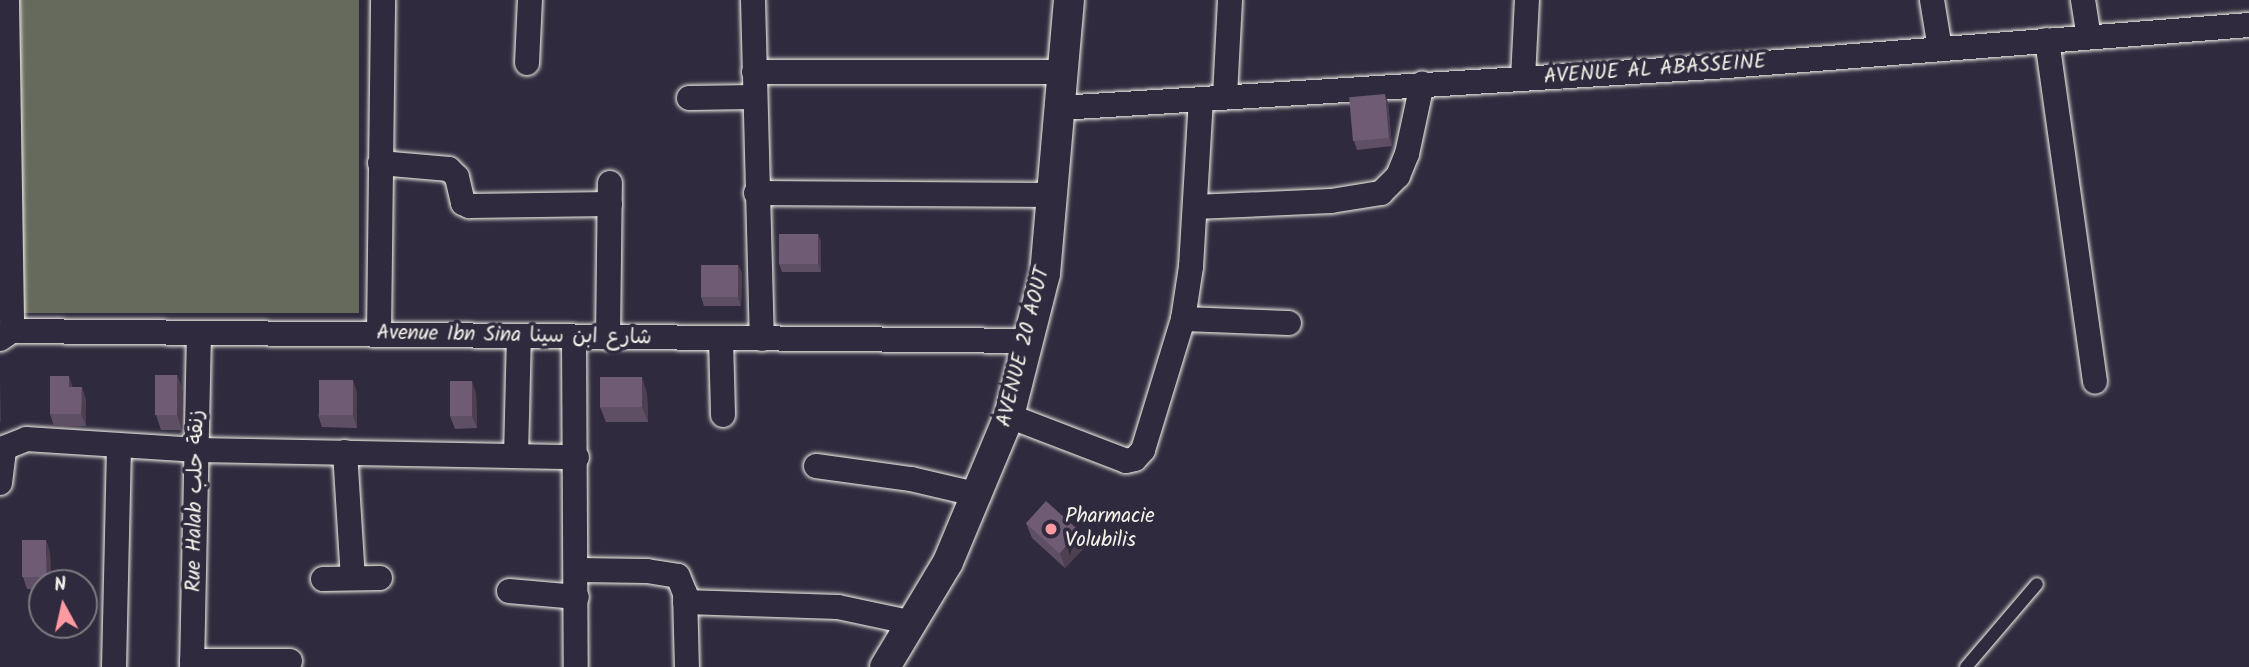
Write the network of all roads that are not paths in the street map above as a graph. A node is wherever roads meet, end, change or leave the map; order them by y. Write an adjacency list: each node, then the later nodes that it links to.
1 (7, 0): 14 (street)
2 (383, 0): 23 (street)
3 (530, 0): 15 (street)
4 (752, 0): 19 (street)
5 (1069, 0): 16 (street, AVENUE 20 AOUT)
6 (1230, 0): 20 (street)
7 (1527, 0): 17 (street)
8 (1932, 0): 13 (street)
9 (2083, 0): 11 (street)
10 (2249, 25): 11 (street, AVENUE AL ABASSEINE)
11 (2089, 37): 12 (street, AVENUE AL ABASSEINE)
12 (2047, 40): 13 (street, AVENUE AL ABASSEINE); 39 (street)
13 (1940, 49): 17 (street, AVENUE AL ABASSEINE)
14 (3, 63): 24 (street)
15 (527, 63)
16 (1062, 72): 19 (street); 22 (street, AVENUE 20 AOUT)
17 (1523, 78): 18 (street, AVENUE AL ABASSEINE)
18 (1422, 84): 20 (street, AVENUE AL ABASSEINE); 27 (street)
19 (754, 85): 21 (street); 25 (street)
20 (1213, 97): 22 (street, AVENUE AL ABASSEINE); 27 (street)
21 (689, 98)
22 (1060, 107): 26 (street, AVENUE 20 AOUT)
23 (380, 163): 31 (street); 35 (street)
24 (4, 192): 32 (street)
25 (755, 193): 26 (street); 37 (street)
26 (1053, 195): 38 (street, AVENUE 20 AOUT)
27 (1195, 207): 28 (street)
28 (1184, 318): 29 (street); 41 (street)
29 (1289, 323)
30 (199, 334): 31 (street, Avenue Ibn Sina شارع ابن سينا); 32 (street, Avenue Ibn Sina شارع ابن سينا); 43 (street, Rue Halab زنقة حلب)
31 (379, 334): 33 (street, Avenue Ibn Sina شارع ابن سينا)
32 (6, 335)
33 (519, 337): 34 (street, Avenue Ibn Sina شارع ابن سينا); 45 (street)
34 (574, 338): 35 (street, Avenue Ibn Sina شارع ابن سينا); 46 (street)
35 (608, 338): 36 (street, Avenue Ibn Sina شارع ابن سينا)
36 (721, 338): 37 (street, Avenue Ibn Sina شارع ابن سينا); 40 (street)
37 (762, 339): 38 (street, Avenue Ibn Sina شارع ابن سينا)
38 (1030, 341): 41 (street, AVENUE 20 AOUT)
39 (2095, 382)
40 (723, 415)
41 (1009, 416): 49 (street, AVENUE 20 AOUT)
42 (119, 446): 43 (street); 48 (street); 61 (street)
43 (198, 450): 44 (street); 60 (street, Rue Halab زنقة حلب)
44 (345, 452): 45 (street); 51 (street)
45 (516, 456): 46 (street)
46 (576, 457): 50 (street)
47 (816, 466): 49 (street)
48 (0, 483)
49 (979, 495): 58 (street, AVENUE 20 AOUT)
50 (578, 570): 56 (street); 57 (street)
51 (353, 578): 52 (street); 53 (street)
52 (380, 578)
53 (323, 579)
54 (2037, 584): 65 (lane)
55 (509, 591): 56 (street)
56 (577, 597): 62 (street)
57 (685, 602): 58 (street); 63 (street)
58 (913, 623): 64 (street, AVENUE 20 AOUT)
59 (290, 661): 60 (street)
60 (192, 664)
61 (114, 667)
62 (576, 667)
63 (687, 667)
64 (885, 667)
65 (1966, 667)

